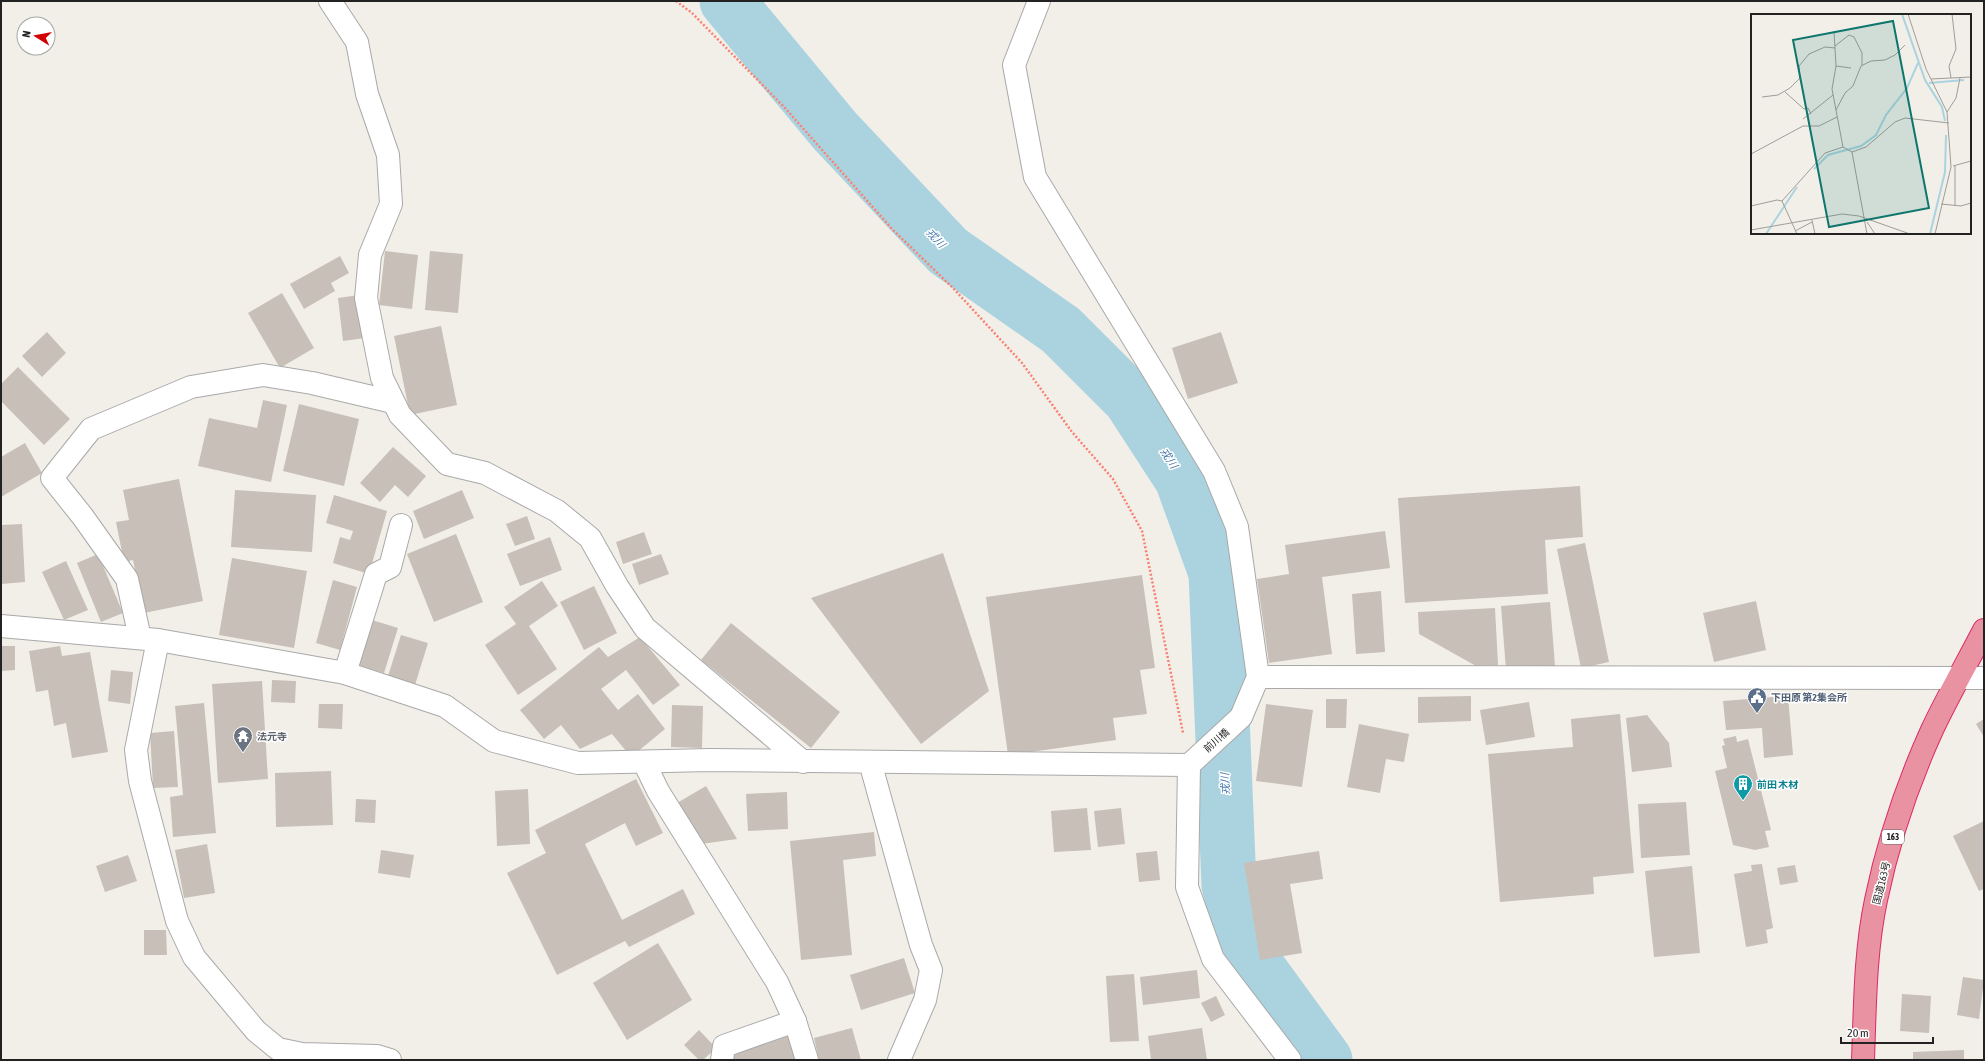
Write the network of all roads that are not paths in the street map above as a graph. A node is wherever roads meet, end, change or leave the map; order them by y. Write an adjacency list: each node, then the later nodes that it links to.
1 (330, 1): 3 (street)
2 (1039, 1): 9 (street)
3 (393, 402): 7 (street); 13 (street)
4 (401, 525): 8 (street)
5 (1, 626): 7 (street)
6 (1984, 630): 10 (highway, 国道163号 / 163)
7 (149, 639): 8 (street); 17 (street)
8 (345, 673): 12 (street)
9 (1258, 677): 10 (street); 15 (street, 前川橋)
10 (1959, 678): 11 (street); 22 (highway, 国道163号 / 163)
11 (1984, 678)
12 (644, 762): 13 (street); 16 (street)
13 (803, 762): 14 (street)
14 (870, 762): 15 (street); 20 (street)
15 (1190, 764): 21 (street)
16 (795, 1021): 18 (street); 19 (street)
17 (390, 1060)
18 (722, 1060)
19 (807, 1060)
20 (899, 1060)
21 (1290, 1060)
22 (1863, 1060)

